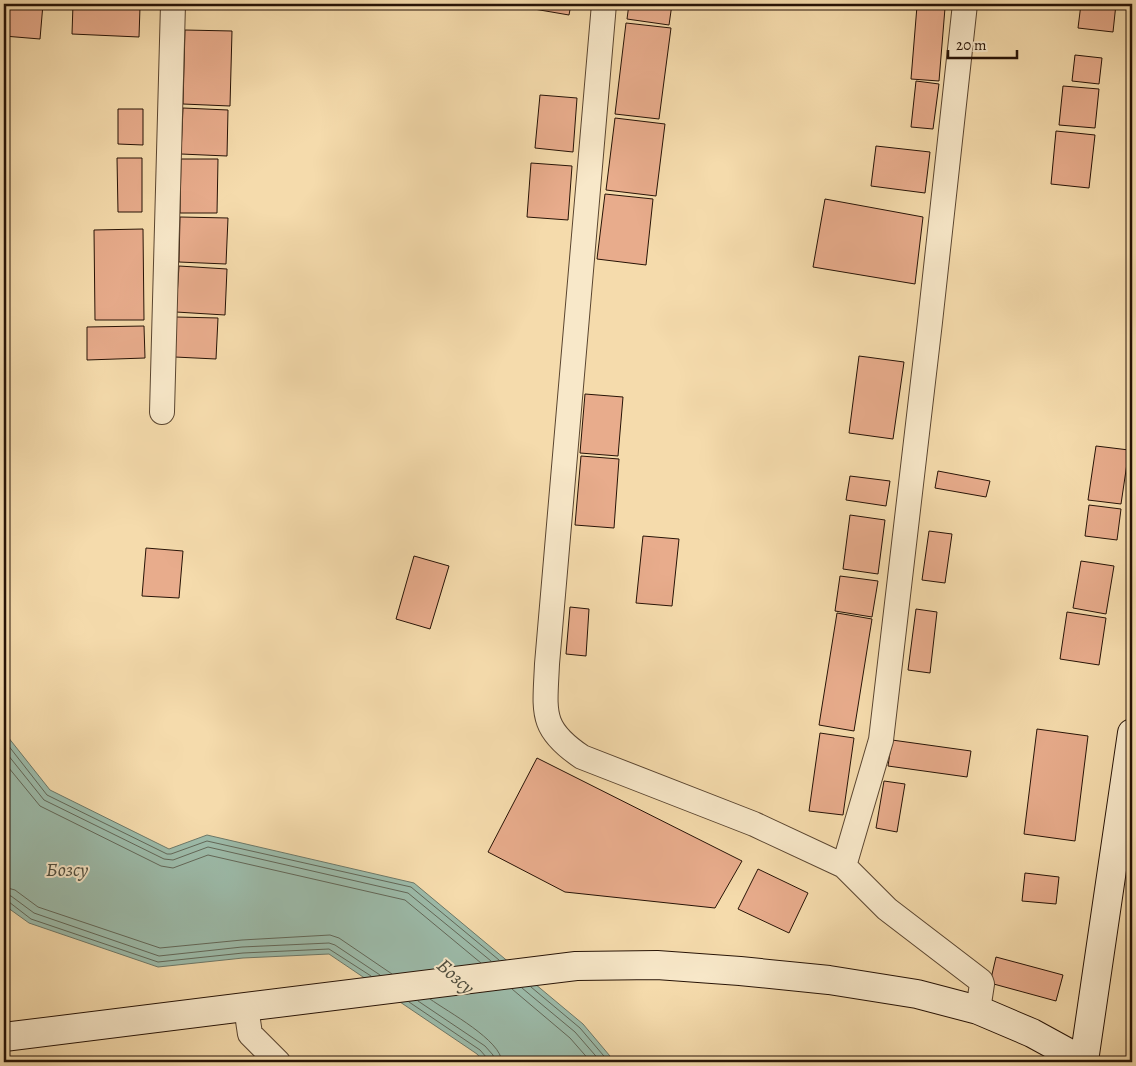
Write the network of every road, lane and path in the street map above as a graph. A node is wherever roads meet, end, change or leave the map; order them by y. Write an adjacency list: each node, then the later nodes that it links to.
1 (172, 4): 4 (street)
2 (604, 4): 6 (street)
3 (965, 4): 6 (street)
4 (162, 412)
5 (1132, 733): 11 (main road)
6 (844, 866): 8 (street)
7 (246, 1007): 8 (main road); 9 (main road); 10 (street)
8 (978, 1010): 11 (main road)
9 (4, 1037)
10 (278, 1062)
11 (1084, 1062)

